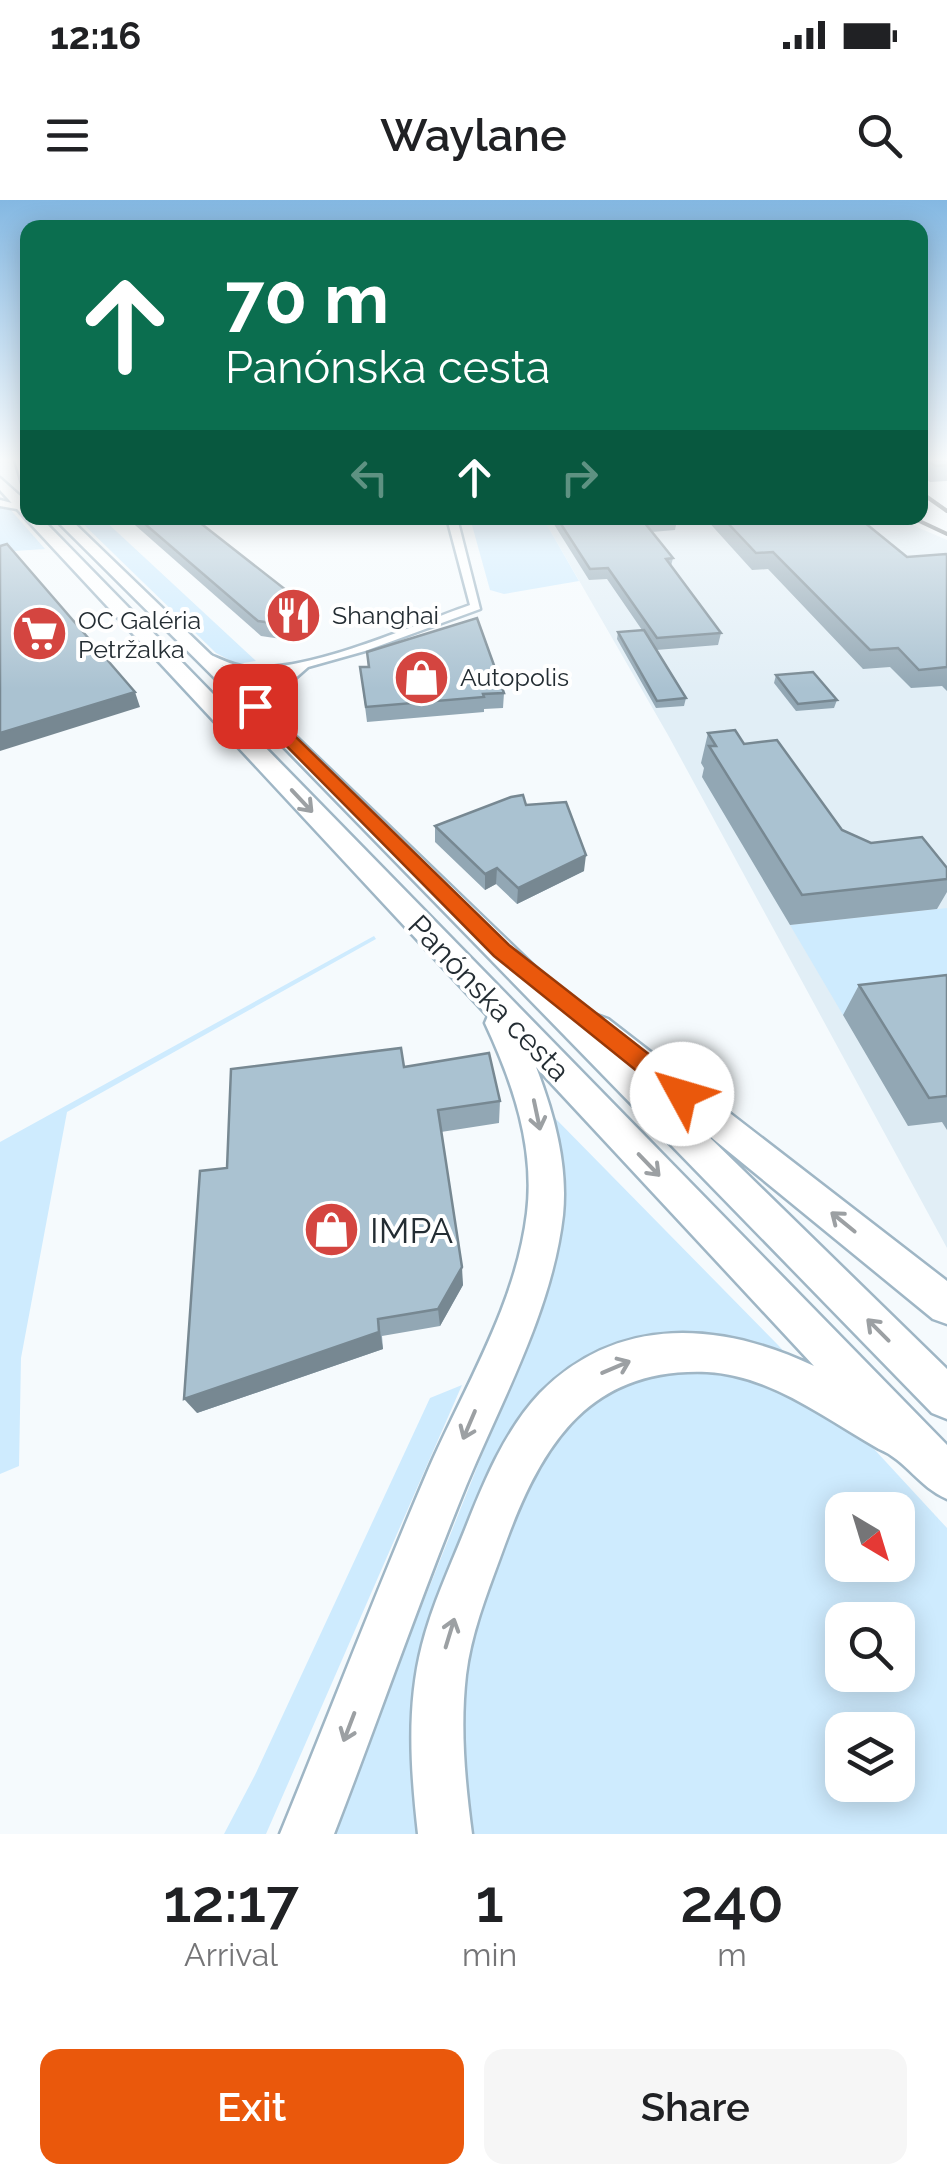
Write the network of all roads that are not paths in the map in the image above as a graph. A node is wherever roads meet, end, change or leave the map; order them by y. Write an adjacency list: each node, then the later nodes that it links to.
1 (50, 536): 8 (main road, Panónska cesta, one-way to 8)
2 (80, 536): 4 (main road, Panónska cesta)
3 (457, 536): 5 (street)
4 (203, 656): 5 (street); 6 (main road, Panónska cesta)
5 (312, 661): 6 (street)
6 (282, 731): 7 (main road, Panónska cesta)
7 (502, 951): 9 (main road, one-way to 7); 10 (main road, Panónska cesta, one-way to 7)
8 (485, 994): 11 (main road, Panónska cesta, one-way to 11); 12 (main road, one-way to 12)
9 (947, 1305)
10 (947, 1398)
11 (933, 1462): 13 (main road, one-way to 11)
12 (307, 1834)
13 (445, 1834)

